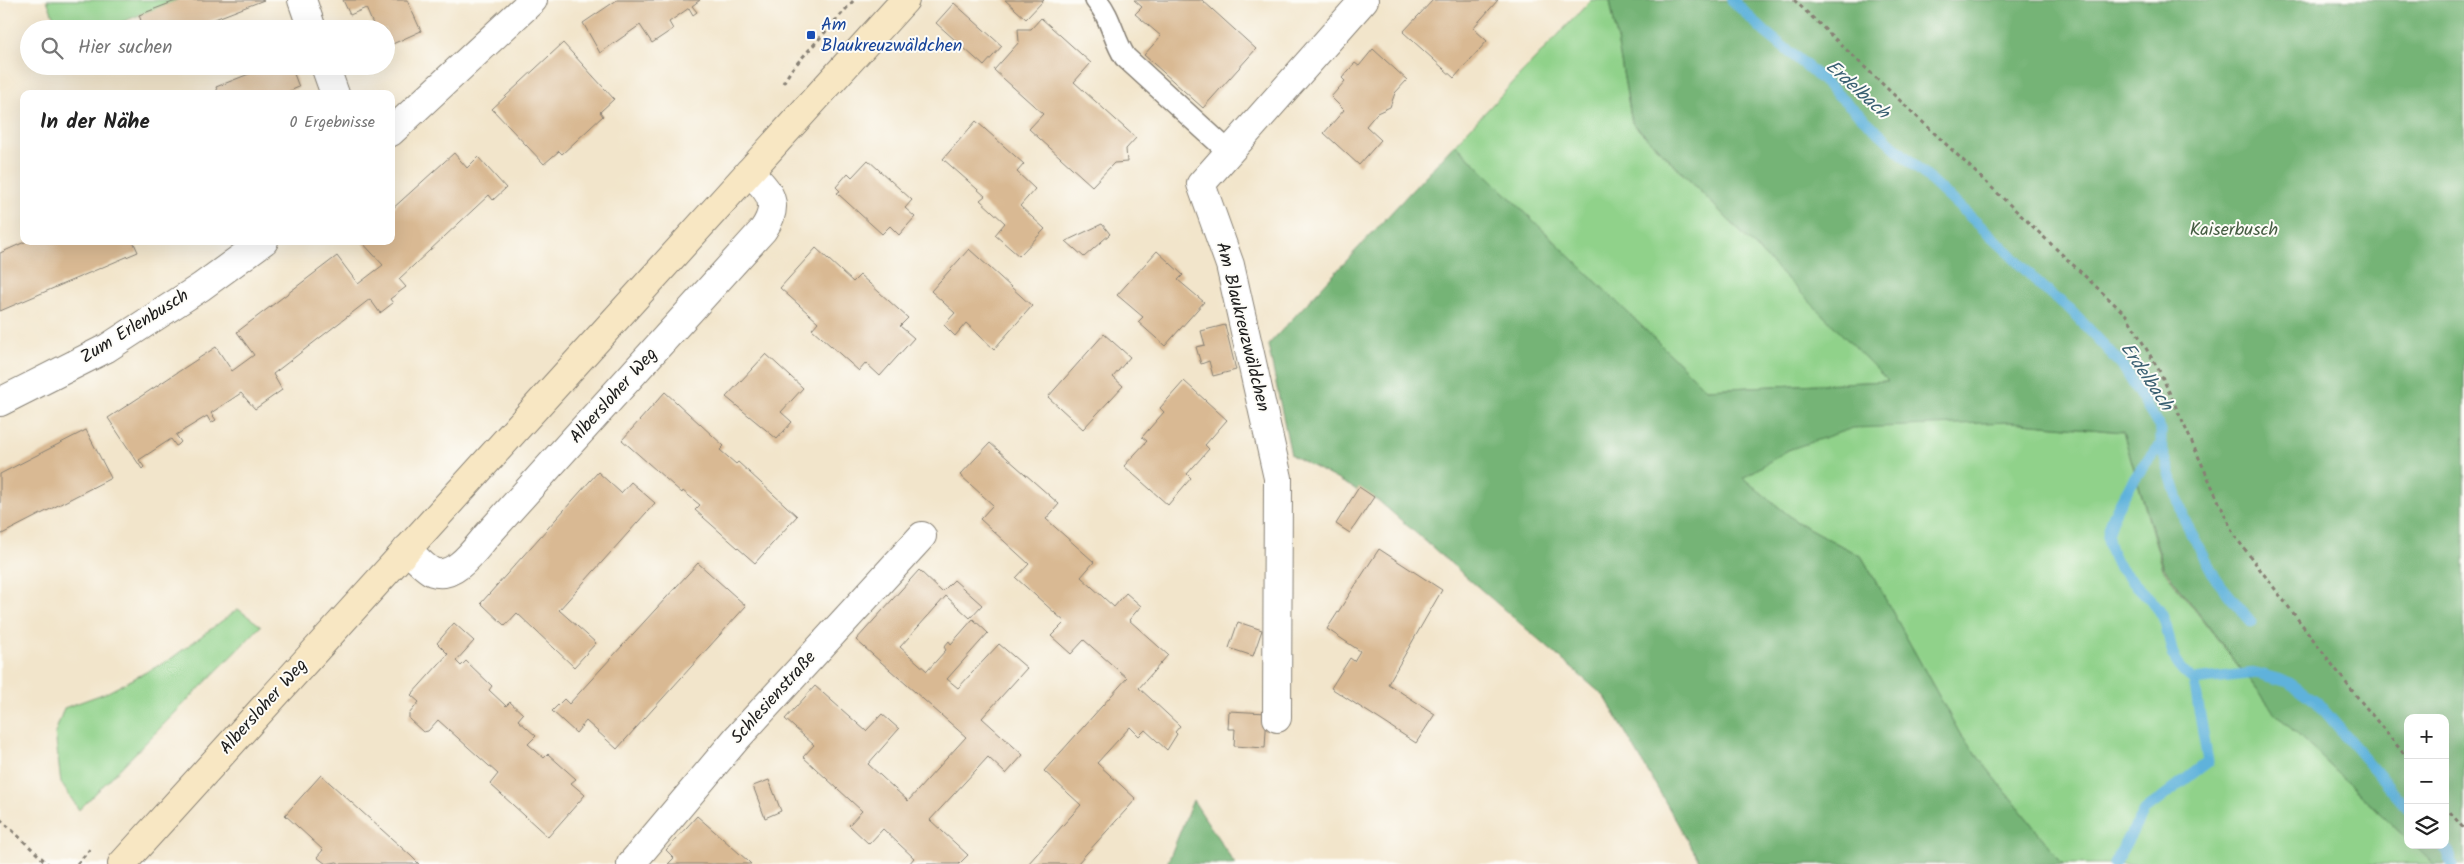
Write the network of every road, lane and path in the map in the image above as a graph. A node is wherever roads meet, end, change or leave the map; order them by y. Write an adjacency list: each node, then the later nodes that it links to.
1 (302, 0): 7 (street)
2 (533, 0): 10 (street)
3 (905, 0): 12 (main road, Albersloher Weg)
4 (1096, 0): 11 (lane)
5 (1364, 0): 11 (street, Am Blaukreuzwäldchen)
6 (1794, 0): 18 (path)
7 (309, 20)
8 (328, 75): 9 (street)
9 (334, 90)
10 (395, 128)
11 (1229, 152): 17 (street, Am Blaukreuzwäldchen)
12 (749, 172): 16 (main road, Albersloher Weg); 16 (street, Albersloher Weg)
13 (259, 245): 14 (street, Zum Erlenbusch)
14 (0, 402)
15 (922, 536): 24 (street, Schlesienstraße)
16 (407, 549): 23 (main road, Albersloher Weg)
17 (1277, 718)
18 (2404, 754)
19 (2449, 811): 21 (path)
20 (0, 819): 22 (path)
21 (2464, 829)
22 (48, 864)
23 (122, 864)
24 (631, 864)

